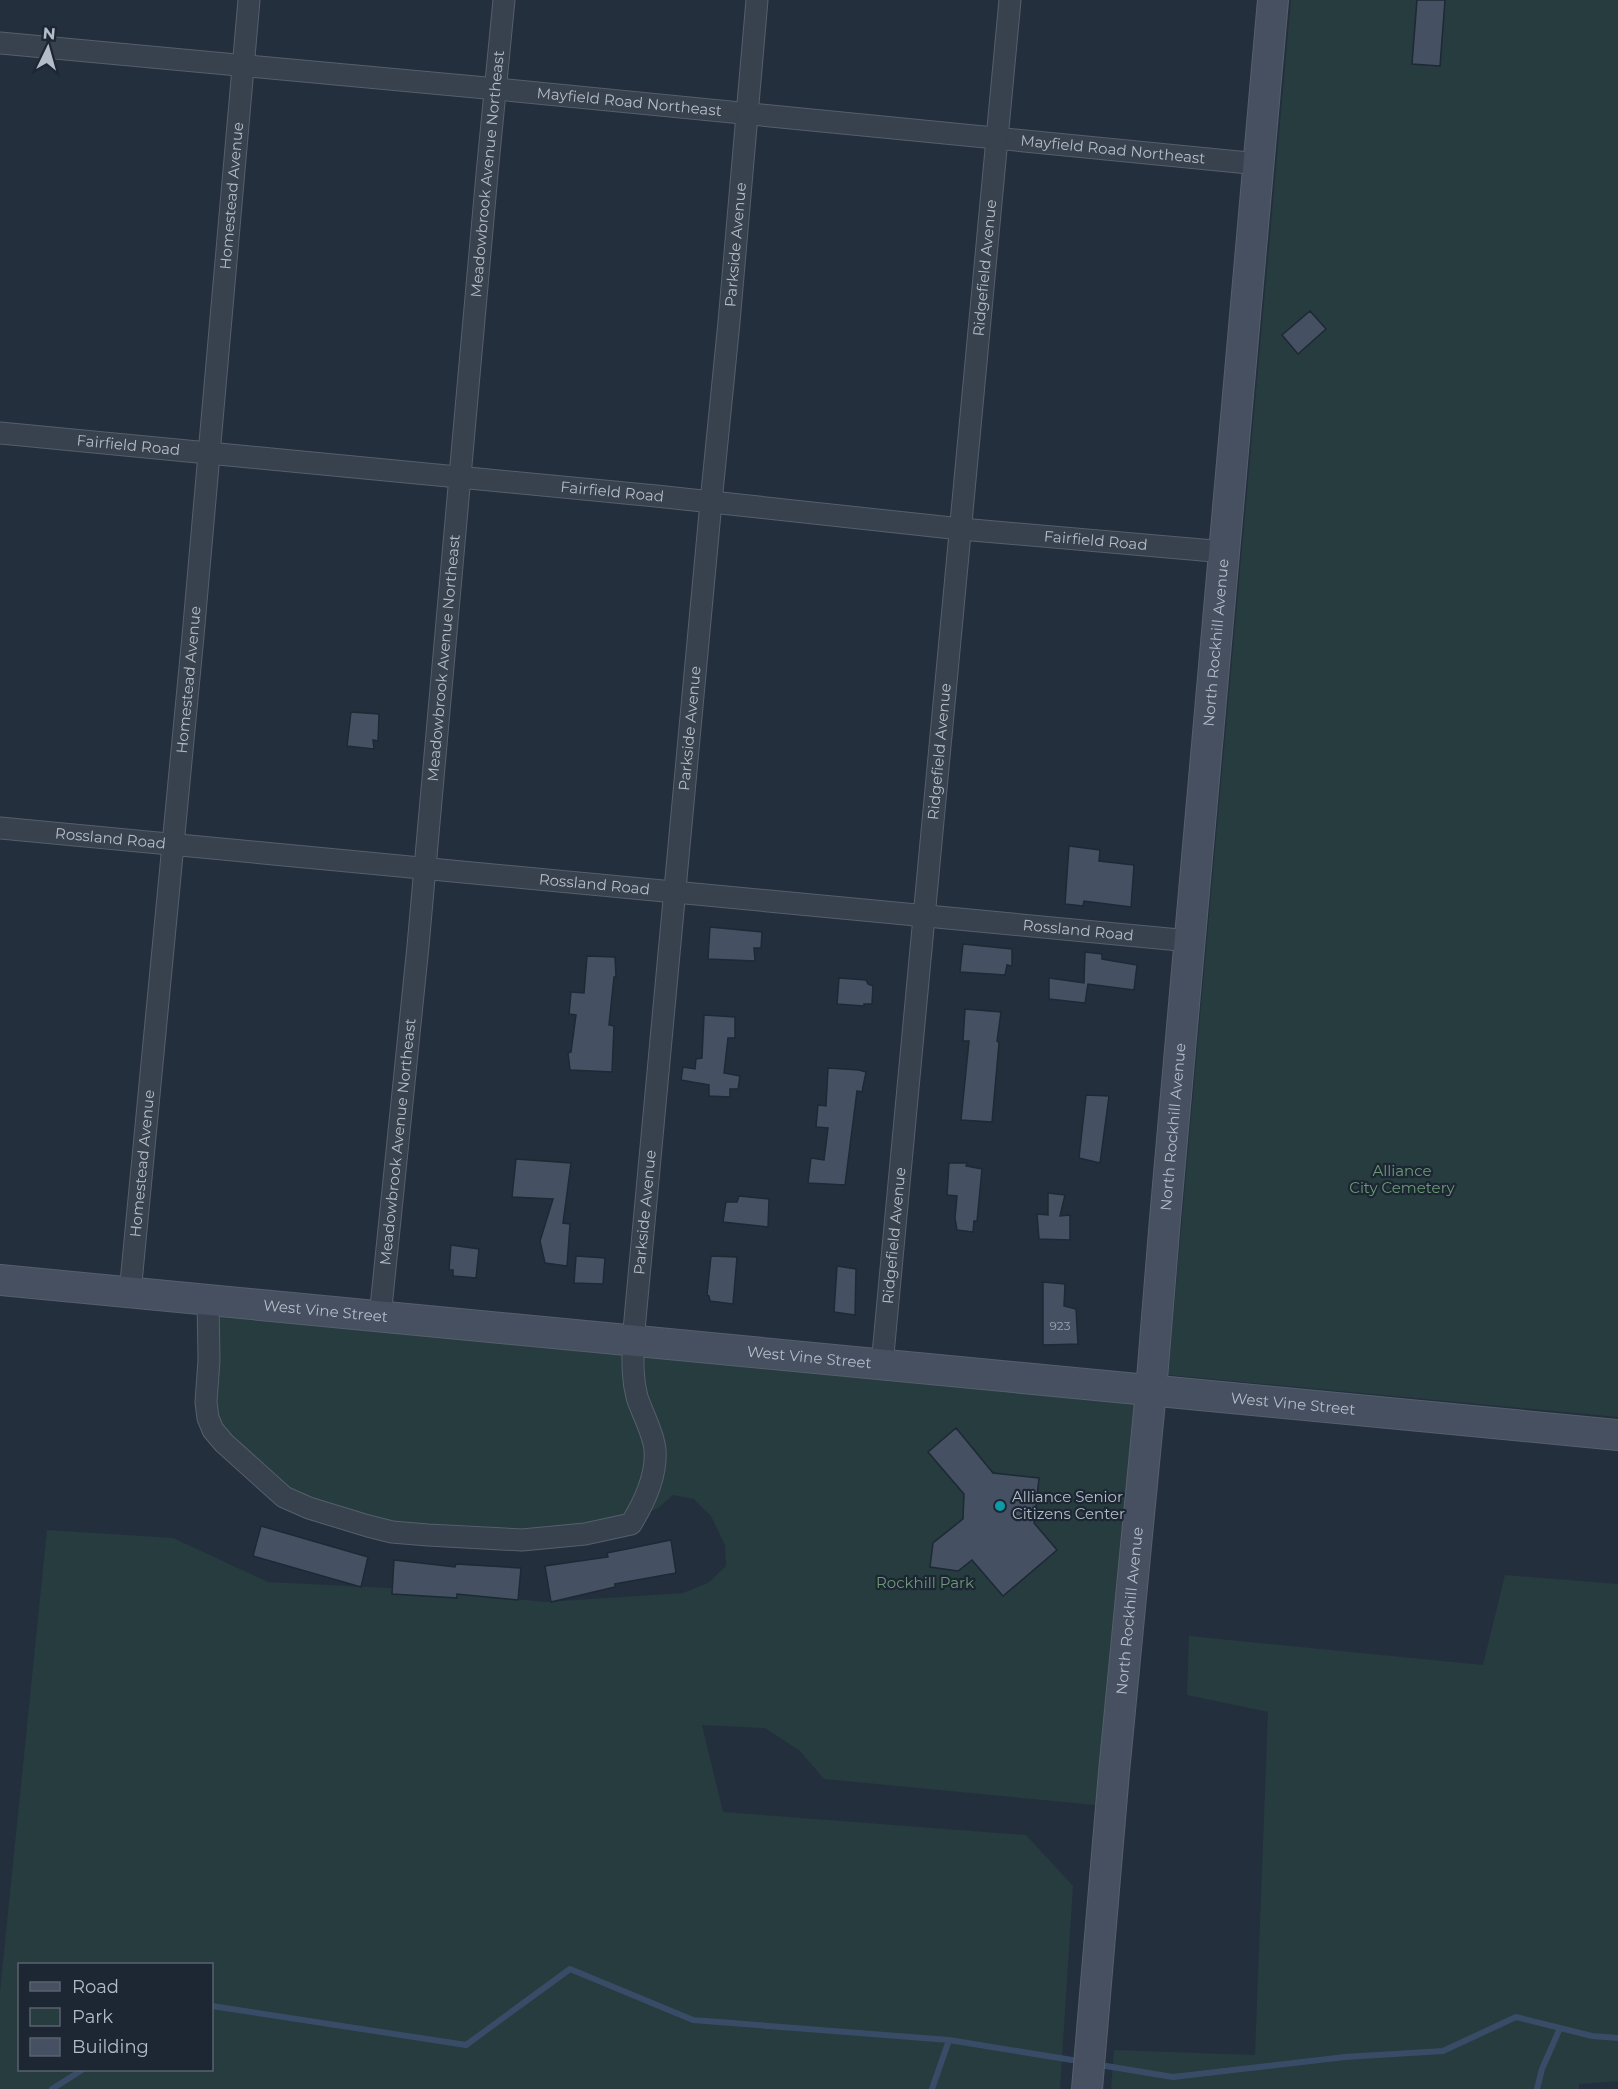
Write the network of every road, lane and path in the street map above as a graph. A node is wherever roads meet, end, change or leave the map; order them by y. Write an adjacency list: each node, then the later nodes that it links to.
1 (249, 0): 7 (street, Homestead Avenue)
2 (504, 0): 8 (street, Meadowbrook Avenue Northeast)
3 (757, 0): 9 (street, Parkside Avenue)
4 (1010, 0): 10 (street, Ridgefield Avenue)
5 (1273, 0): 11 (street, North Rockhill Avenue)
6 (0, 43): 7 (street, Mayfield Road Northeast)
7 (242, 65): 8 (street, Mayfield Road Northeast); 13 (street, Homestead Avenue)
8 (496, 89): 9 (street, Mayfield Road Northeast); 14 (street, Meadowbrook Avenue Northeast)
9 (746, 114): 10 (street, Mayfield Road Northeast); 15 (street, Parkside Avenue)
10 (998, 138): 11 (street, Mayfield Road Northeast); 16 (street, Ridgefield Avenue)
11 (1258, 164): 17 (street, North Rockhill Avenue)
12 (0, 433): 13 (street, Fairfield Road)
13 (209, 453): 14 (street, Fairfield Road); 19 (street, Homestead Avenue)
14 (461, 478): 15 (street, Fairfield Road); 20 (street, Meadowbrook Avenue Northeast)
15 (711, 502): 16 (street, Fairfield Road); 21 (street, Parkside Avenue)
16 (961, 530): 17 (street, Fairfield Road); 22 (street, Ridgefield Avenue)
17 (1225, 552): 23 (street, North Rockhill Avenue)
18 (0, 828): 19 (street, Rossland Road)
19 (172, 845): 20 (street, Rossland Road); 25 (street, Homestead Avenue)
20 (424, 867): 21 (street, Rossland Road); 27 (street, Meadowbrook Avenue Northeast)
21 (675, 891): 22 (street, Rossland Road); 28 (street, Parkside Avenue)
22 (925, 915): 23 (street, Rossland Road); 29 (street, Ridgefield Avenue)
23 (1190, 941): 30 (street, North Rockhill Avenue)
24 (0, 1280): 25 (street, West Vine Street)
25 (130, 1293): 26 (street, West Vine Street)
26 (208, 1300): 27 (street, West Vine Street); 28 (street, Parkside Avenue)
27 (380, 1317): 28 (street, West Vine Street)
28 (633, 1341): 29 (street, West Vine Street)
29 (882, 1365): 30 (street, West Vine Street)
30 (1151, 1391): 31 (street, West Vine Street); 32 (street, North Rockhill Avenue)
31 (1618, 1436)
32 (1087, 2089)

